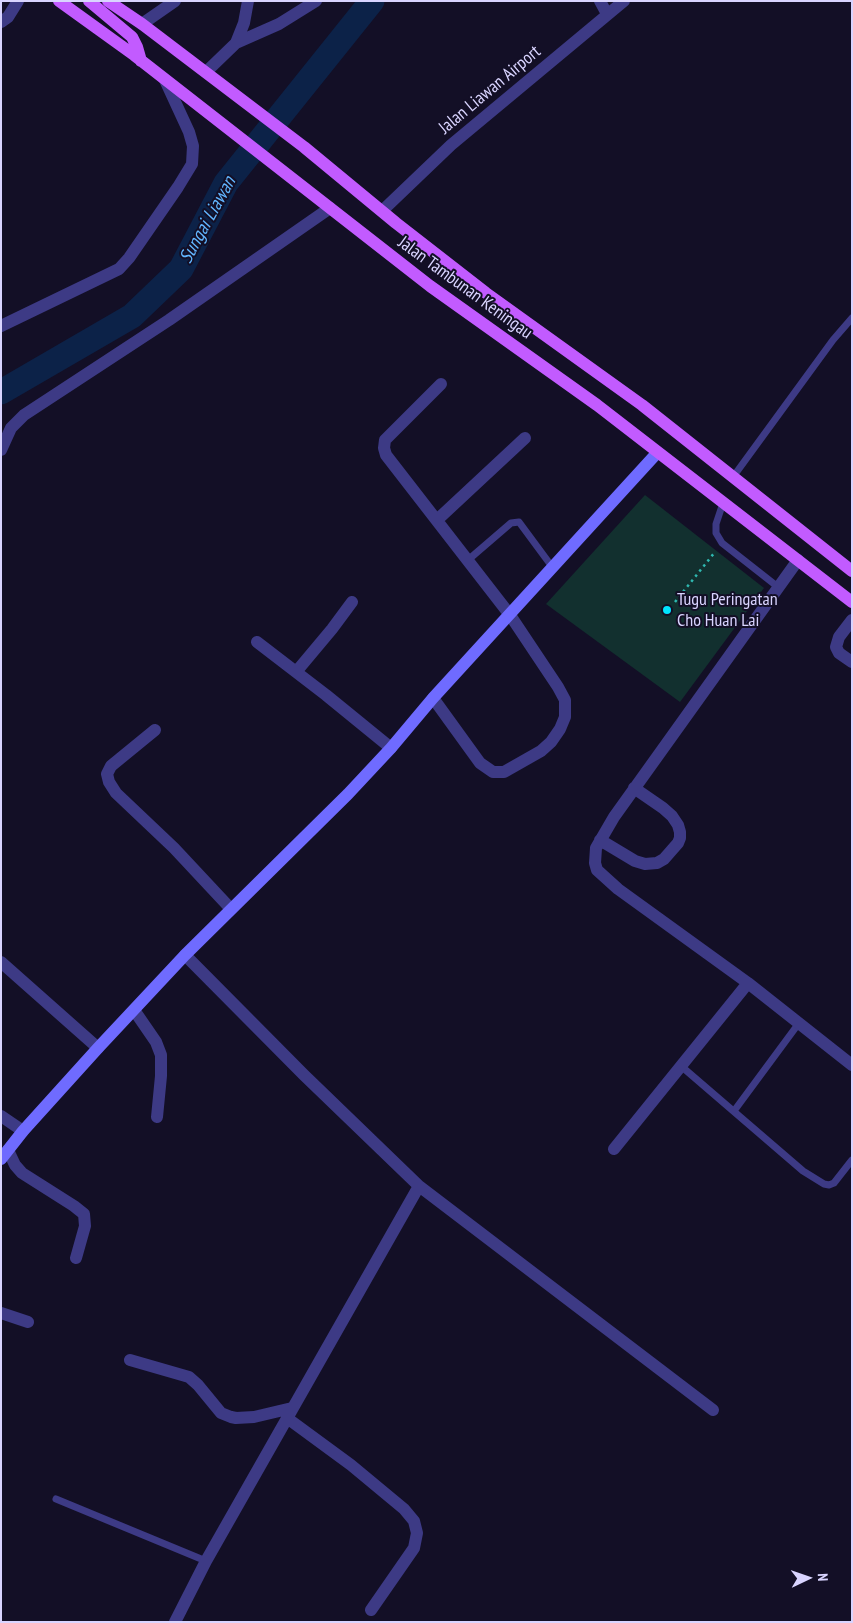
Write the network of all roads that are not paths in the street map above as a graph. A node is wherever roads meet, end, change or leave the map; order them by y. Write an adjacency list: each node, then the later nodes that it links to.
1 (18, 1): 11 (street)
2 (59, 1): 14 (main road, Jalan Tambunan Keningau)
3 (89, 1): 14 (main road)
4 (108, 1): 12 (main road, Jalan Tambunan Keningau)
5 (175, 1): 12 (street)
6 (248, 1): 13 (street)
7 (316, 1): 13 (street)
8 (600, 1): 10 (street)
9 (624, 1): 10 (street, Jalan Liawan Airport)
10 (607, 14): 18 (street, Jalan Liawan Airport)
11 (1, 22)
12 (142, 24): 15 (main road, Jalan Tambunan Keningau)
13 (236, 43): 15 (street)
14 (141, 61): 16 (main road, Jalan Tambunan Keningau)
15 (206, 72): 18 (main road, Jalan Tambunan Keningau)
16 (165, 80): 17 (main road, Jalan Tambunan Keningau); 20 (street)
17 (330, 208): 23 (street); 24 (main road, Jalan Tambunan Keningau)
18 (382, 211): 25 (main road, Jalan Tambunan Keningau)
19 (852, 318): 25 (lane)
20 (1, 326)
21 (442, 384): 27 (street)
22 (525, 438): 27 (street)
23 (1, 450)
24 (657, 453): 26 (main road, Jalan Tambunan Keningau); 30 (street)
25 (732, 477): 31 (main road, Jalan Tambunan Keningau)
26 (723, 503): 29 (main road, Jalan Tambunan Keningau); 32 (lane)
27 (437, 520): 28 (street)
28 (468, 560): 30 (lane); 35 (street)
29 (798, 560): 32 (street); 34 (main road, Jalan Tambunan Keningau)
30 (554, 568): 35 (street)
31 (852, 571)
32 (778, 587): 43 (street)
33 (352, 602): 39 (street)
34 (852, 602)
35 (510, 615): 40 (street); 40 (street)
36 (852, 620): 38 (street)
37 (257, 642): 39 (street)
38 (852, 662)
39 (296, 672): 42 (street)
40 (433, 698): 42 (street)
41 (155, 730): 45 (street)
42 (391, 748): 45 (street)
43 (634, 788): 44 (street); 44 (street)
44 (600, 840): 48 (street)
45 (231, 909): 46 (street)
46 (185, 955): 49 (street); 61 (street)
47 (1, 962): 51 (street)
48 (748, 983): 50 (street); 53 (street)
49 (134, 1010): 51 (street); 56 (street)
50 (799, 1023): 52 (street); 54 (lane)
51 (98, 1048): 57 (street)
52 (852, 1064)
53 (681, 1066): 54 (lane); 58 (street)
54 (734, 1111): 60 (lane)
55 (1, 1116): 57 (street)
56 (157, 1117)
57 (23, 1132): 59 (street)
58 (614, 1149)
59 (5, 1154): 62 (street)
60 (852, 1160)
61 (419, 1186): 66 (street); 67 (street)
62 (76, 1258)
63 (1, 1313): 64 (street)
64 (28, 1322)
65 (130, 1360): 67 (street)
66 (713, 1410)
67 (290, 1413): 69 (street); 70 (street)
68 (56, 1499): 69 (lane)
69 (206, 1561): 71 (street)
70 (372, 1610)
71 (175, 1622)

